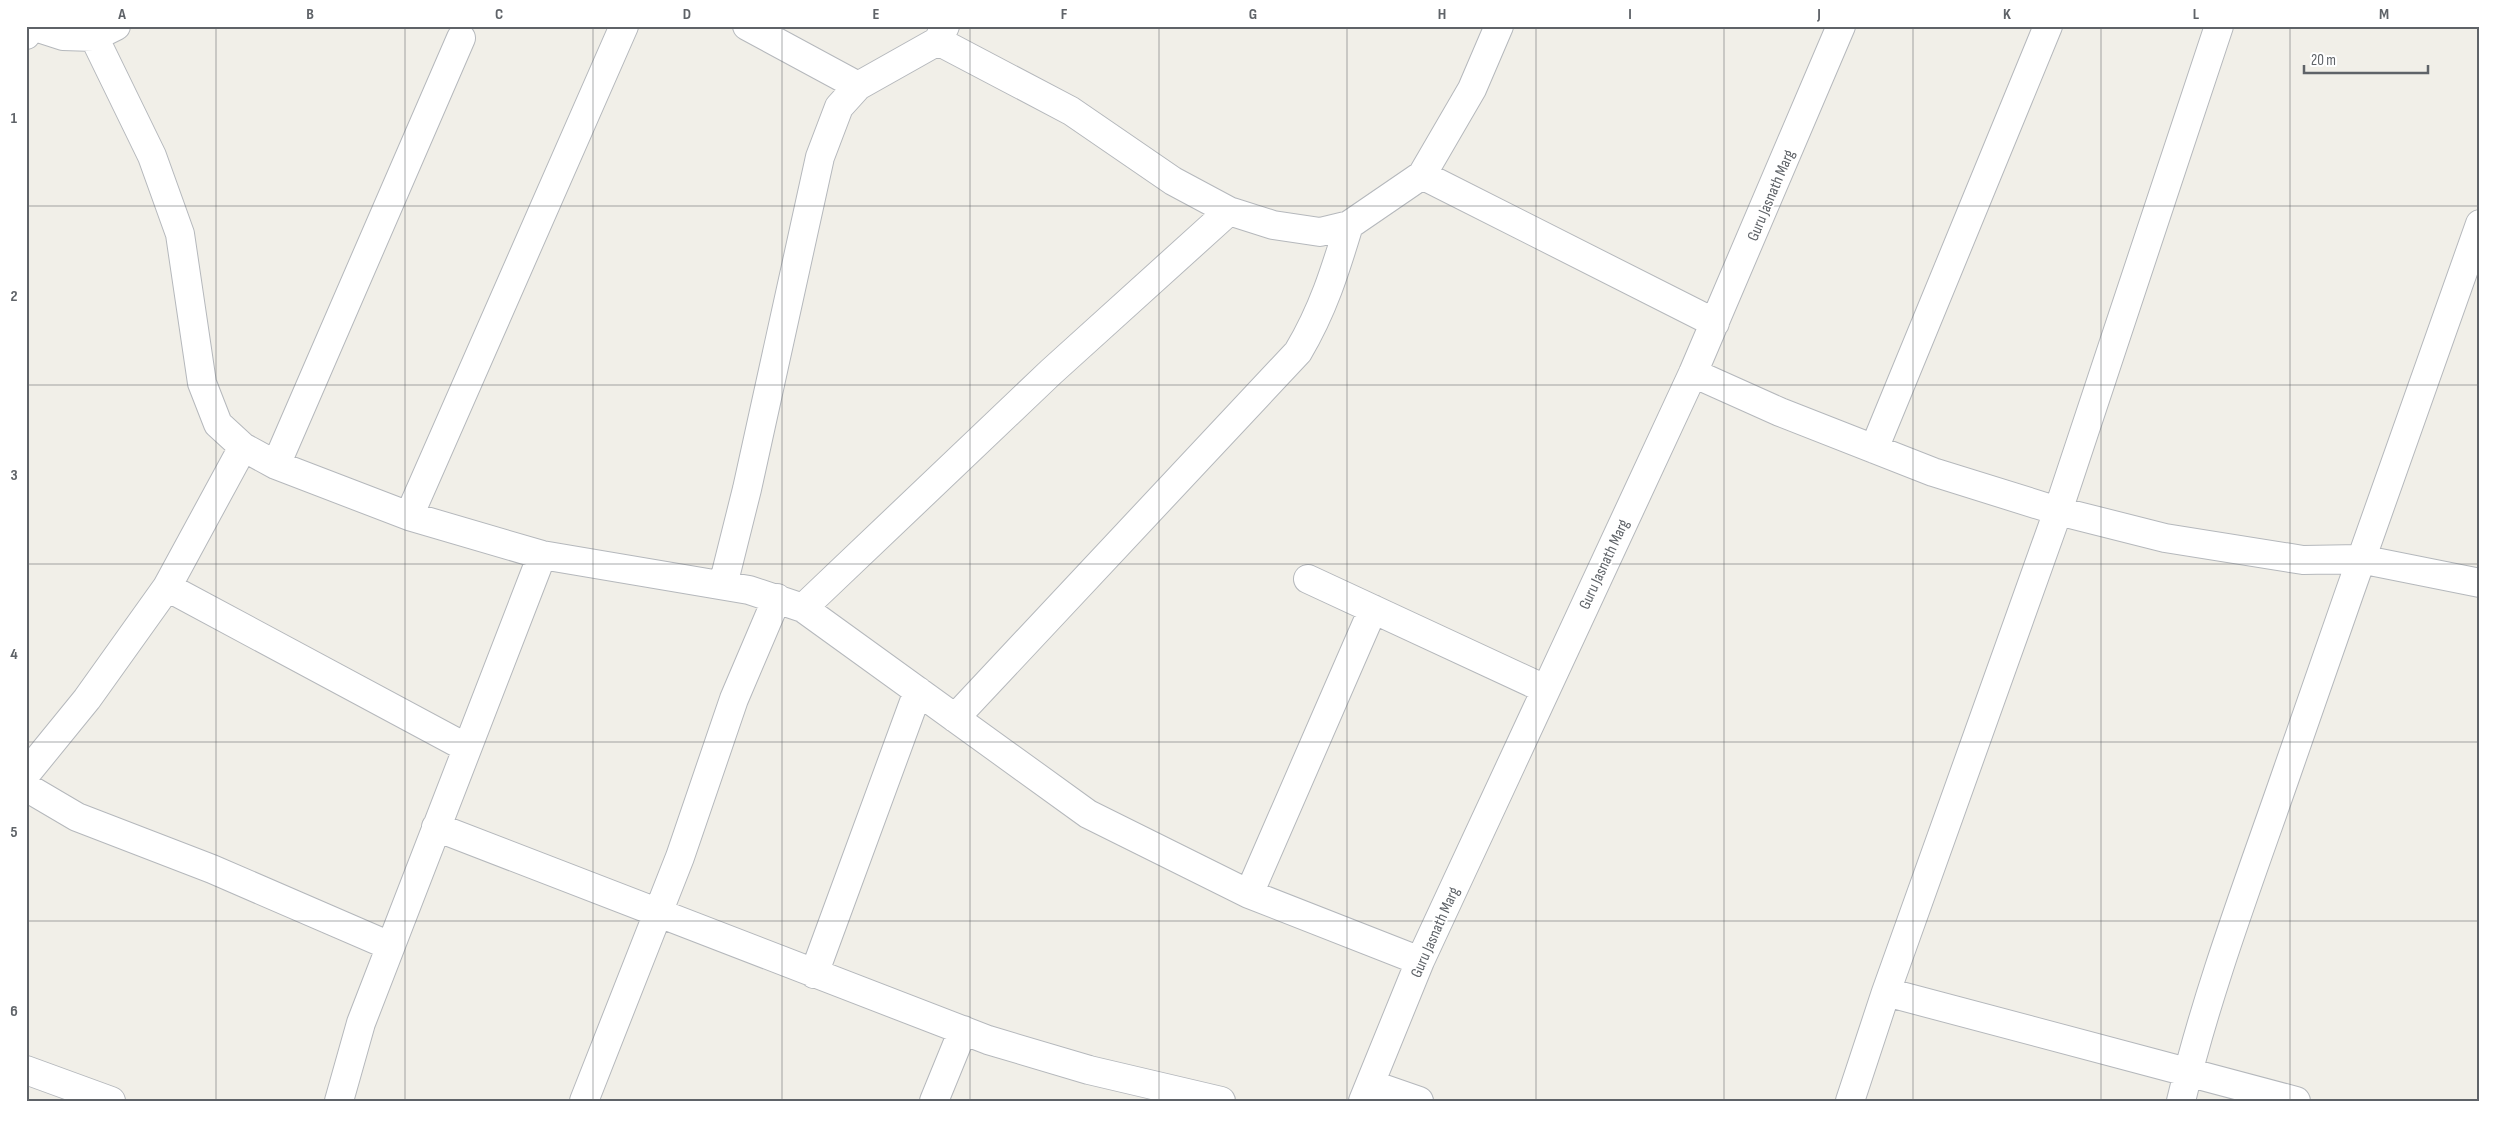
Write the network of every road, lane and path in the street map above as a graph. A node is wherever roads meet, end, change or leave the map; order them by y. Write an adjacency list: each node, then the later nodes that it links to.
1 (624, 26): 22 (street)
2 (747, 26): 11 (street)
3 (1499, 26): 12 (street)
4 (1842, 26): 16 (street, Guru Jasnath Marg)
5 (2048, 26): 19 (street)
6 (2219, 26): 21 (street)
7 (105, 32): 9 (street); 18 (street)
8 (941, 34): 11 (street); 13 (street)
9 (26, 35)
10 (461, 38): 20 (street)
11 (858, 86): 27 (street)
12 (1422, 175): 15 (street); 16 (street)
13 (1229, 211): 15 (street); 30 (street)
14 (2480, 224): 24 (street)
15 (1348, 225): 34 (street)
16 (1715, 323): 17 (street, Guru Jasnath Marg)
17 (1693, 373): 19 (street); 32 (street, Guru Jasnath Marg)
18 (243, 447): 20 (street); 28 (street)
19 (1874, 449): 21 (street)
20 (276, 465): 22 (street)
21 (2058, 511): 24 (street); 44 (street)
22 (409, 516): 23 (street)
23 (542, 555): 27 (street); 35 (street)
24 (2360, 559): 26 (street); 47 (street)
25 (1308, 579): 31 (street)
26 (2480, 583)
27 (723, 585): 29 (street)
28 (167, 587): 35 (street); 36 (street)
29 (777, 598): 30 (street); 40 (street)
30 (803, 608): 33 (street)
31 (1373, 609): 32 (street); 39 (street)
32 (1545, 689): 42 (street, Guru Jasnath Marg)
33 (918, 691): 34 (street); 43 (street)
34 (955, 718): 39 (street)
35 (467, 748): 38 (street)
36 (26, 774)
37 (26, 787): 41 (street)
38 (436, 827): 40 (street); 41 (street)
39 (1249, 894): 42 (street)
40 (658, 914): 43 (street); 51 (street)
41 (390, 946): 50 (street)
42 (1420, 961): 48 (street, Guru Jasnath Marg)
43 (814, 974): 45 (street)
44 (1886, 992): 47 (street); 55 (street)
45 (963, 1030): 52 (street); 53 (street)
46 (26, 1070): 49 (street)
47 (2188, 1073): 56 (street); 57 (street)
48 (1366, 1092): 54 (street)
49 (111, 1101)
50 (339, 1101)
51 (584, 1101)
52 (934, 1101)
53 (1221, 1101)
54 (1419, 1101)
55 (1850, 1101)
56 (2181, 1101)
57 (2296, 1101)

